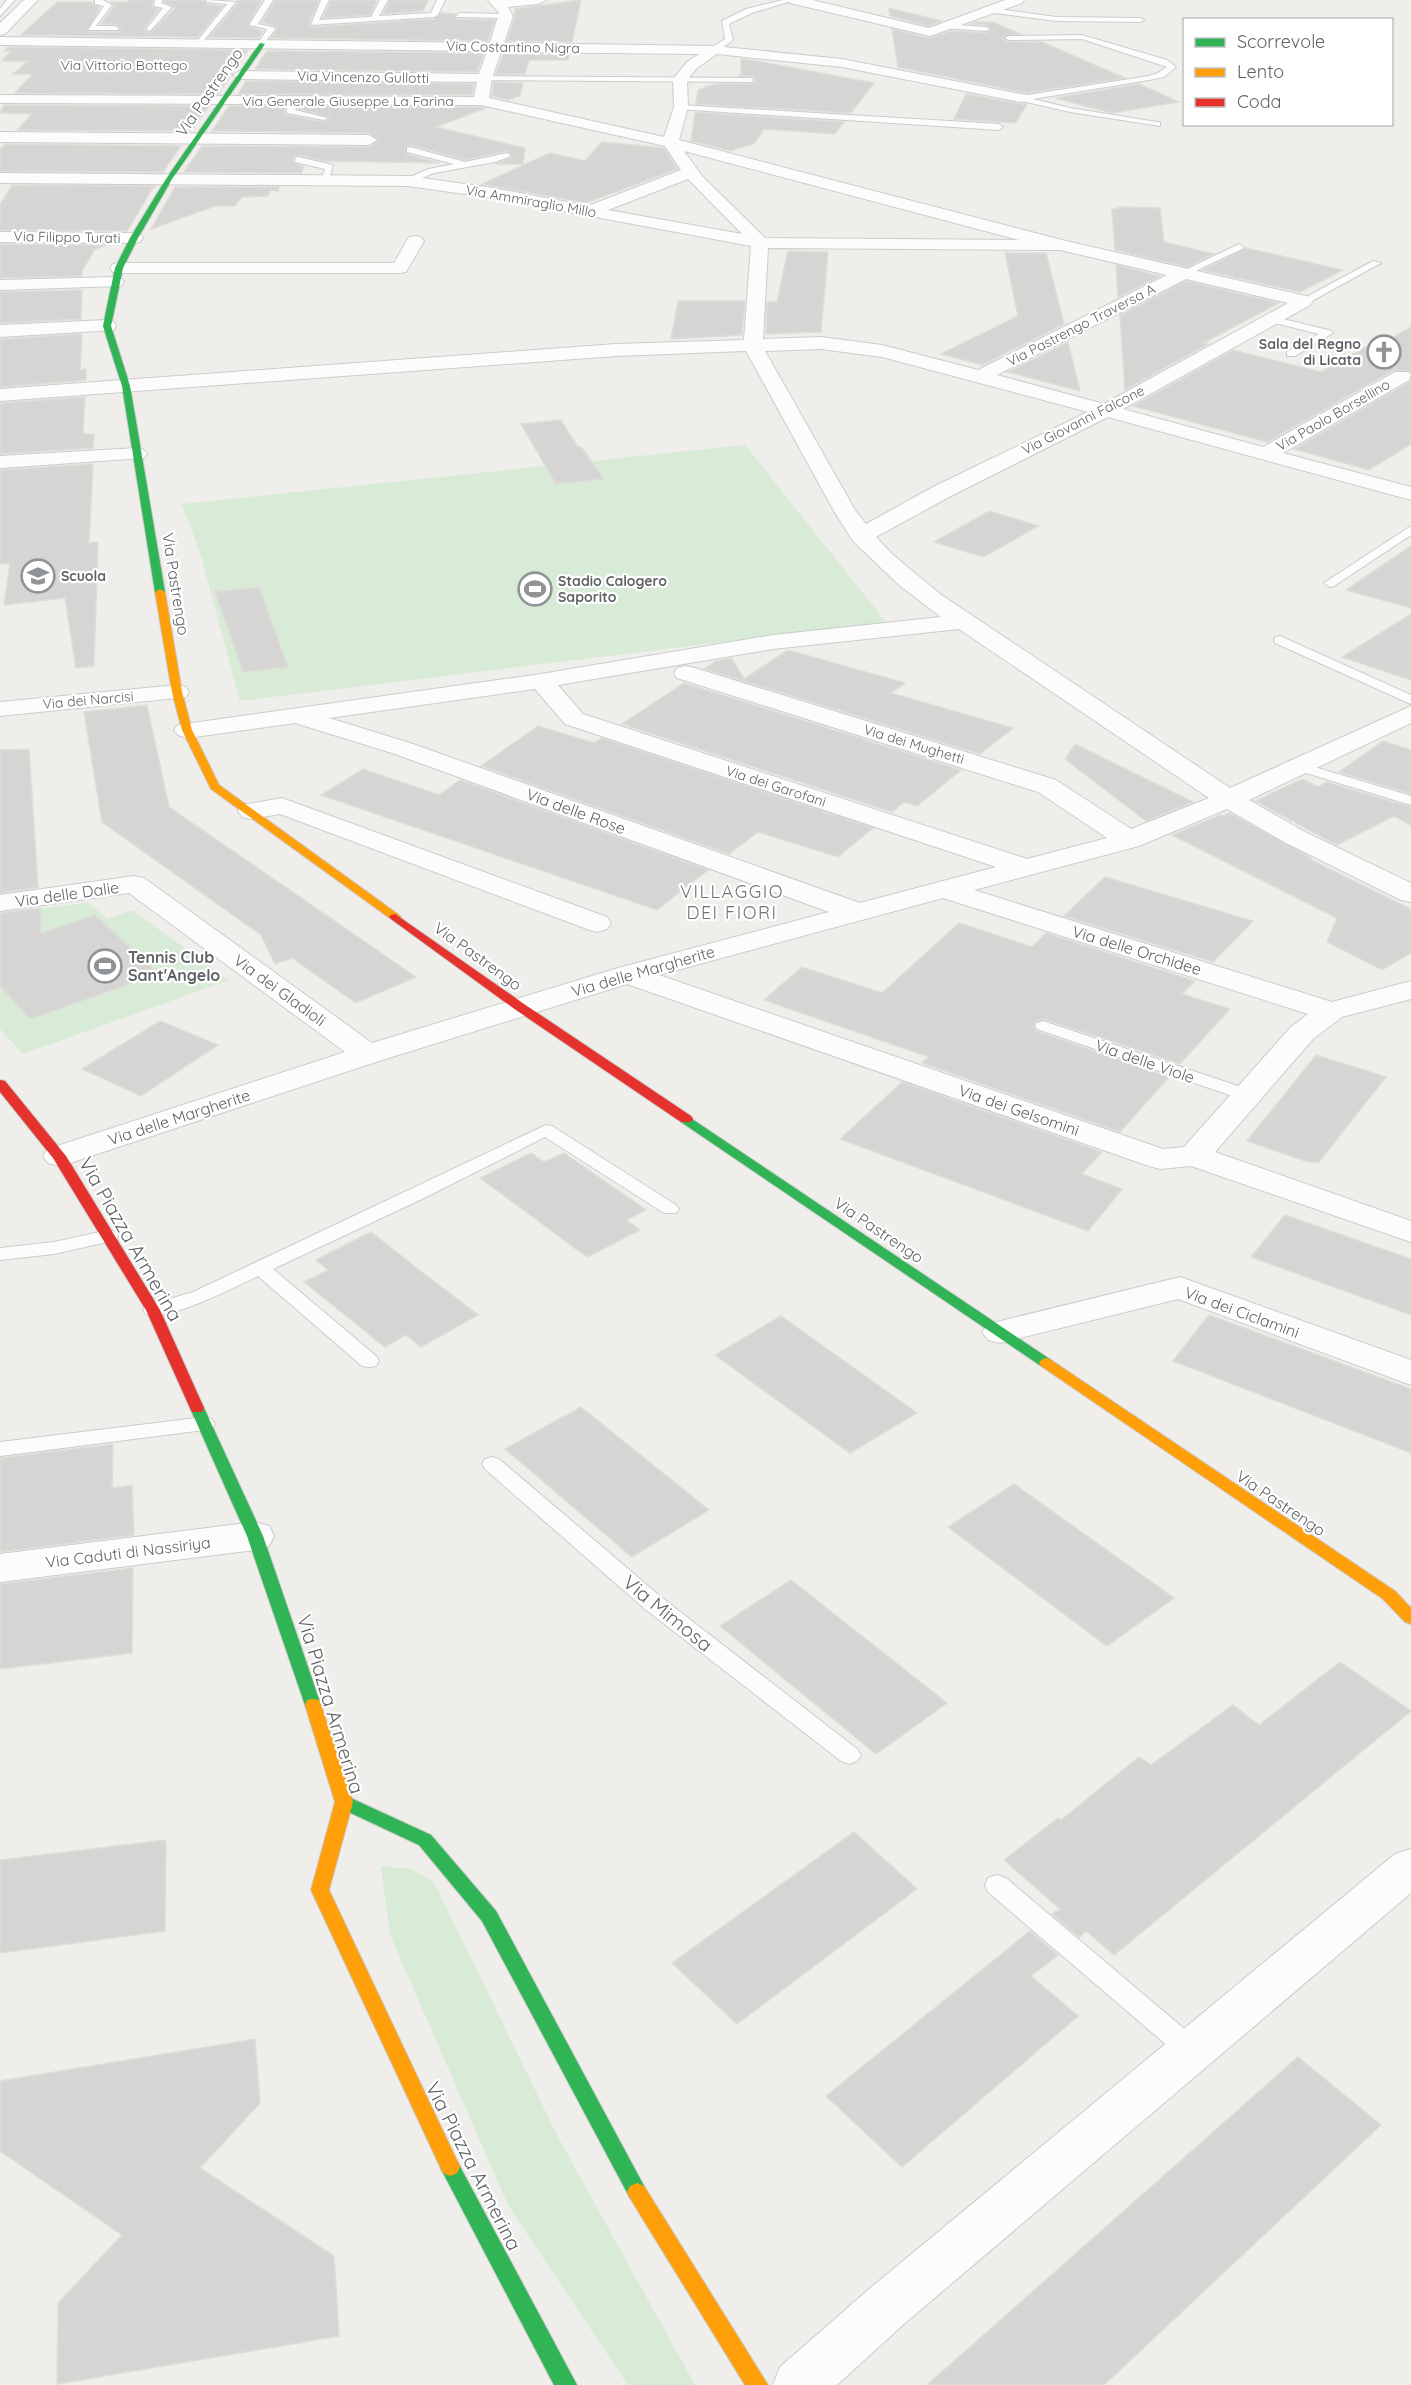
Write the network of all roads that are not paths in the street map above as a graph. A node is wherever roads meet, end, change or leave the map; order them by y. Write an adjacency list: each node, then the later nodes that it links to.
1 (11, 0): 15 (lane)
2 (31, 0): 23 (street)
3 (99, 0): 20 (lane)
4 (159, 0): 21 (lane)
5 (211, 0): 26 (lane)
6 (269, 0): 27 (lane)
7 (325, 0): 18 (lane)
8 (384, 0): 18 (lane)
9 (441, 0): 18 (lane)
10 (539, 0): 13 (street)
11 (793, 0): 19 (street); 29 (lane)
12 (1017, 0): 14 (street)
13 (500, 7): 16 (lane); 28 (street)
14 (990, 10): 17 (lane); 19 (street)
15 (0, 14)
16 (459, 15)
17 (1140, 20)
18 (372, 21): 30 (street)
19 (946, 26): 22 (lane)
20 (116, 28)
21 (150, 29)
22 (986, 30)
23 (0, 31)
24 (1010, 38): 36 (lane)
25 (0, 41): 26 (street, Via Costantino Nigra)
26 (200, 44): 27 (street, Via Costantino Nigra)
27 (262, 44): 30 (street, Via Costantino Nigra); 32 (street, Via Pastrengo)
28 (495, 46): 29 (street, Via Costantino Nigra); 30 (street, Via Costantino Nigra); 33 (street)
29 (714, 50): 34 (street); 36 (street, Via Costantino Nigra)
30 (352, 61): 32 (street, Via Vincenzo Gullotti); 33 (street, Via Vincenzo Gullotti)
31 (224, 65): 32 (street)
32 (244, 70): 38 (street, Via Pastrengo)
33 (485, 78): 34 (lane); 40 (street)
34 (680, 79): 35 (lane); 41 (street)
35 (751, 80)
36 (1021, 98): 43 (lane)
37 (0, 99): 38 (street, Via Generale Giuseppe La Farina)
38 (223, 101): 39 (street, Via Generale Giuseppe La Farina); 46 (street, Via Pastrengo)
39 (296, 101): 40 (street, Via Generale Giuseppe La Farina); 42 (lane)
40 (481, 101): 48 (street, Via Generale Giuseppe La Farina)
41 (681, 106): 44 (lane); 48 (street)
42 (324, 118)
43 (1157, 124)
44 (999, 127)
45 (0, 137): 46 (street)
46 (196, 139): 47 (street); 55 (street, Via Pastrengo)
47 (369, 140)
48 (670, 143): 53 (street); 63 (street, Via Generale Giuseppe La Farina)
49 (410, 150): 52 (lane)
50 (507, 156): 52 (lane)
51 (298, 160): 56 (lane)
52 (465, 165): 57 (lane)
53 (691, 172): 58 (street); 62 (street)
54 (0, 178): 55 (street, Via Ammiraglio Millo)
55 (169, 179): 56 (street, Via Ammiraglio Millo); 60 (street, Via Pastrengo)
56 (324, 181): 57 (street, Via Ammiraglio Millo)
57 (408, 181): 58 (street, Via Ammiraglio Millo)
58 (589, 211): 62 (street, Via Ammiraglio Millo)
59 (0, 237): 60 (street, Via Filippo Turati)
60 (134, 238): 67 (street, Via Pastrengo)
61 (415, 241): 67 (street)
62 (760, 243): 63 (street, Via Ammiraglio Millo); 73 (street)
63 (1060, 245): 66 (street)
64 (1239, 247): 66 (lane)
65 (1376, 263): 69 (lane)
66 (1182, 274): 69 (street); 76 (street, Via Pastrengo Traversa A)
67 (117, 275): 68 (street); 71 (street, Via Pastrengo)
68 (0, 285)
69 (1304, 301): 70 (street, Via Giovanni Falcone)
70 (1271, 319): 74 (lane); 79 (street, Via Giovanni Falcone)
71 (107, 326): 72 (street); 77 (street, Via Pastrengo)
72 (0, 331)
73 (753, 346): 76 (street); 77 (street); 85 (street)
74 (1291, 354)
75 (1407, 373): 81 (street, Via Paolo Borsellino)
76 (980, 376): 79 (street)
77 (126, 386): 78 (street); 80 (street, Via Pastrengo)
78 (0, 395)
79 (1105, 411): 81 (street); 85 (street, Via Giovanni Falcone)
80 (137, 454): 82 (street); 91 (street, Via Pastrengo)
81 (1264, 455): 83 (street)
82 (0, 462)
83 (1411, 494)
84 (1411, 530): 86 (lane)
85 (861, 536): 87 (street)
86 (1330, 583)
87 (966, 621): 90 (street); 98 (street)
88 (1280, 640): 92 (lane)
89 (686, 673): 101 (street, Via dei Mughetti)
90 (541, 681): 95 (street); 102 (street, Via dei Garofani)
91 (177, 692): 93 (street, Via dei Narcisi); 96 (street, Via Pastrengo)
92 (1411, 700)
93 (0, 709)
94 (1411, 714): 97 (street, Via delle Margherite)
95 (294, 715): 96 (street); 107 (street, Via delle Rose)
96 (188, 730): 100 (street, Via Pastrengo)
97 (1298, 766): 98 (street, Via delle Margherite); 99 (lane)
98 (1229, 800): 101 (street, Via delle Margherite); 105 (street)
99 (1411, 801)
100 (251, 811): 108 (street); 111 (street, Via Pastrengo)
101 (1130, 840): 102 (street, Via delle Margherite)
102 (1027, 868): 104 (street, Via delle Margherite)
103 (134, 884): 106 (street, Via delle Dalie); 114 (street, Via dei Gladioli)
104 (942, 889): 107 (street, Via delle Margherite); 112 (street, Via delle Orchidee)
105 (1411, 894)
106 (0, 903)
107 (857, 912): 109 (street, Via delle Margherite)
108 (597, 923)
109 (628, 974): 111 (street, Via delle Margherite); 118 (street, Via dei Gelsomini)
110 (1410, 991): 112 (street)
111 (520, 1007): 114 (street, Via delle Margherite); 125 (street, Via Pastrengo)
112 (1331, 1011): 116 (street)
113 (1043, 1026): 116 (lane, Via delle Viole)
114 (368, 1054): 117 (street, Via delle Margherite)
115 (0, 1084): 117 (street, Via Piazza Armerina)
116 (1247, 1095): 118 (street)
117 (59, 1156): 121 (street, Via Piazza Armerina)
118 (1194, 1156): 120 (street, Via dei Gelsomini)
119 (670, 1209): 123 (lane)
120 (1411, 1232)
121 (108, 1236): 122 (lane); 124 (street, Via Piazza Armerina)
122 (0, 1254)
123 (260, 1268): 124 (lane); 126 (lane)
124 (153, 1310): 128 (street, Via Piazza Armerina)
125 (1000, 1332): 127 (street, Via dei Ciclamini); 133 (street, Via Pastrengo)
126 (369, 1361)
127 (1411, 1373)
128 (205, 1424): 129 (lane); 131 (street, Via Piazza Armerina)
129 (0, 1449)
130 (492, 1464): 134 (lane, Via Mimosa)
131 (255, 1536): 132 (street, Via Caduti di Nassiriya); 135 (street, Via Piazza Armerina)
132 (0, 1568)
133 (1404, 1603)
134 (849, 1755)
135 (344, 1802): 139 (street, Via Piazza Armerina); 140 (street)
136 (1411, 1867): 138 (street)
137 (997, 1885): 138 (lane)
138 (1192, 2051): 141 (street)
139 (562, 2384)
140 (757, 2385)
141 (799, 2385)

